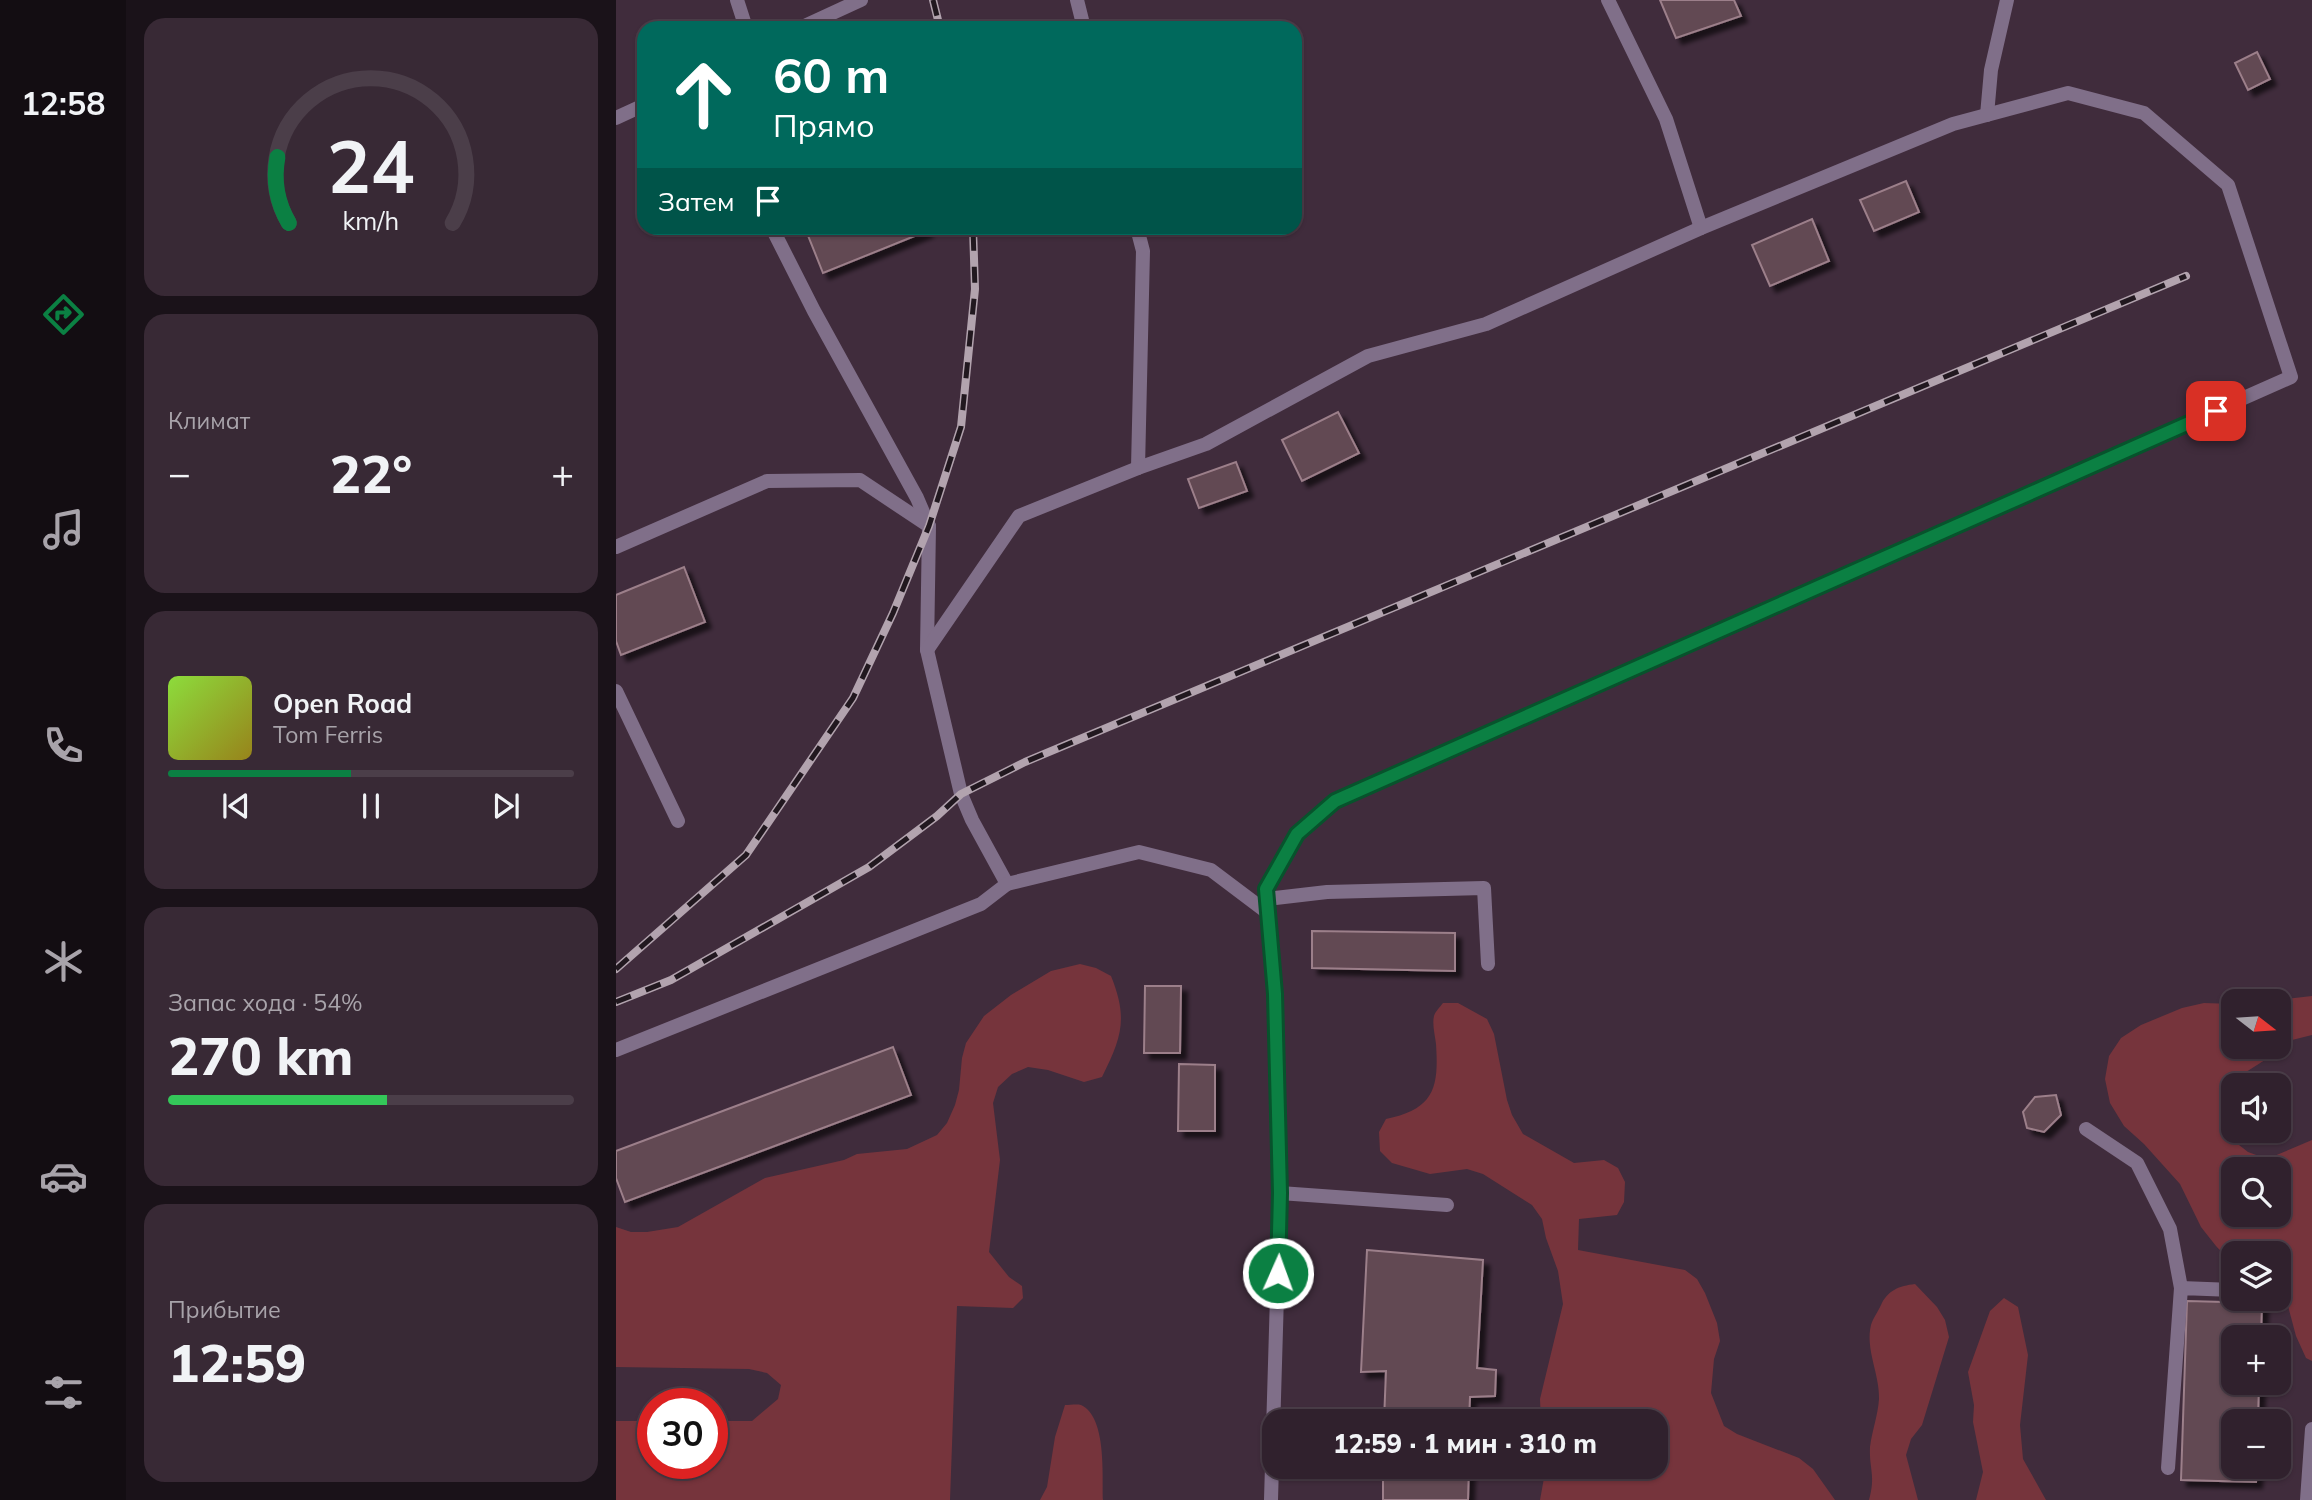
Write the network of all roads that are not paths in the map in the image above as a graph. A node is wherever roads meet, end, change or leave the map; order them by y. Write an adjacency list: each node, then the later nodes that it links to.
1 (737, 0): 6 (street)
2 (861, 0): 7 (street)
3 (1077, 0): 8 (street)
4 (1608, 0): 12 (street)
5 (2007, 0): 10 (street)
6 (744, 21)
7 (815, 21)
8 (1082, 21)
9 (637, 108): 11 (street)
10 (1987, 115): 12 (street); 22 (street)
11 (616, 118)
12 (1701, 228): 15 (street)
13 (776, 235): 16 (street)
14 (1139, 235): 15 (street)
15 (1138, 468): 18 (street)
16 (929, 526): 17 (street); 18 (street)
17 (616, 547)
18 (927, 650): 21 (street)
19 (616, 691): 20 (street)
20 (678, 821)
21 (1007, 884): 22 (street); 24 (street)
22 (1267, 906): 23 (street); 26 (street)
23 (1488, 964)
24 (616, 1050)
25 (2086, 1129): 28 (street)
26 (1280, 1193): 27 (street); 30 (street)
27 (1447, 1205)
28 (2181, 1288): 29 (street); 32 (street)
29 (2221, 1290)
30 (1274, 1409)
31 (2312, 1429): 35 (street)
32 (2168, 1468)
33 (1272, 1479): 34 (street)
34 (1271, 1500)
35 (2307, 1500)

